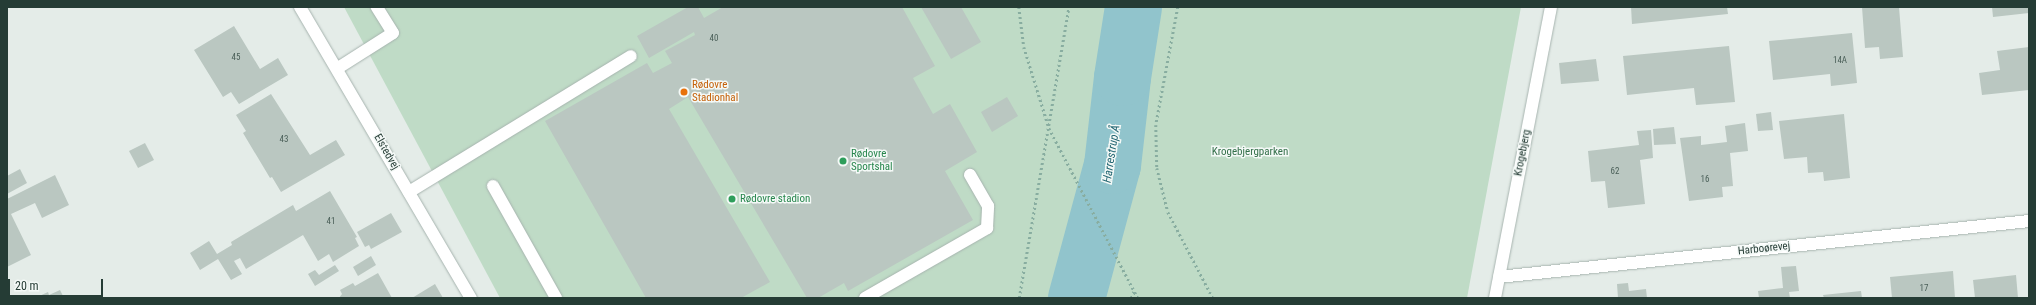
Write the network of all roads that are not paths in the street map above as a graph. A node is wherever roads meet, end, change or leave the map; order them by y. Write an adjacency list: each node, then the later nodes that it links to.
1 (300, 7): 5 (street, Elstedvej)
2 (377, 7): 5 (street)
3 (1552, 7): 10 (street, Krogebjerg)
4 (631, 56): 8 (street)
5 (338, 68): 8 (street, Elstedvej)
6 (970, 175): 13 (street)
7 (492, 186): 12 (street)
8 (409, 192): 11 (street, Elstedvej)
9 (2029, 221): 10 (street, Harboørevej)
10 (1499, 277): 14 (street, Krogebjerg)
11 (471, 298)
12 (556, 298)
13 (865, 298)
14 (1495, 298)

